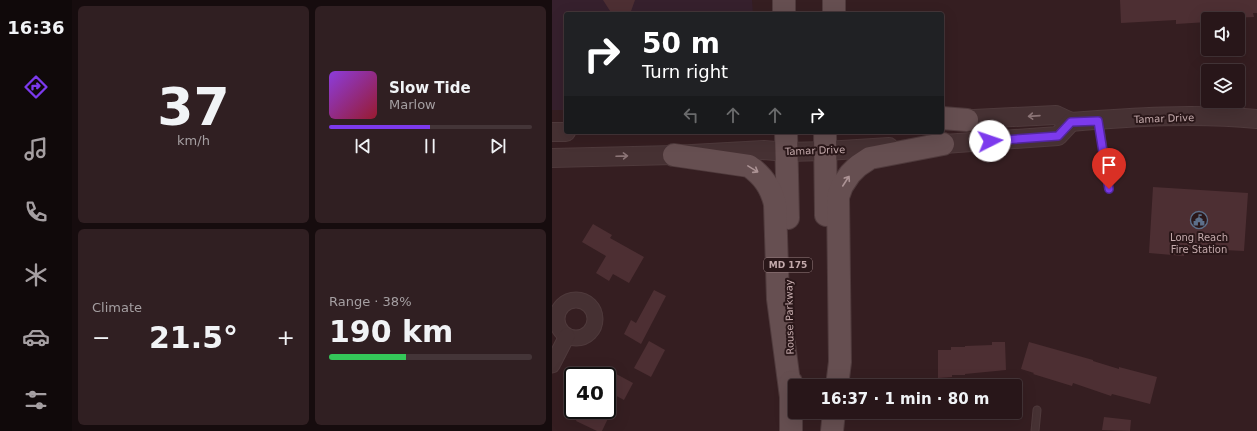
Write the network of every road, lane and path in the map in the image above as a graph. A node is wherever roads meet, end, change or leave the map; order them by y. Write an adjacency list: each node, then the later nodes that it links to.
1 (772, 0): 5 (main road)
2 (784, 0): 6 (main road)
3 (823, 0): 7 (main road)
4 (834, 0): 8 (main road)
5 (772, 12)
6 (784, 12)
7 (823, 12)
8 (834, 12)
9 (944, 118): 11 (main road)
10 (1257, 119): 13 (street, Tamar Drive)
11 (967, 120): 12 (street, Tamar Drive); 14 (street, Tamar Drive, one-way to 11)
12 (944, 121)
13 (1098, 121): 14 (street, Tamar Drive); 22 (lane)
14 (1071, 122): 19 (street, Tamar Drive)
15 (552, 132): 16 (street)
16 (564, 132)
17 (826, 141): 18 (street, Tamar Drive); 19 (street, Tamar Drive); 27 (main road, MD 175)
18 (786, 142): 20 (street, Tamar Drive); 26 (main road, Rouse Parkway / MD 175)
19 (943, 144): 28 (main road, one-way to 19)
20 (674, 155): 21 (street, Tamar Drive, one-way to 20); 25 (main road, one-way to 25)
21 (552, 158)
22 (1109, 189)
23 (567, 336): 24 (street)
24 (552, 365)
25 (789, 379)
26 (791, 379)
27 (828, 379)
28 (838, 379)
29 (1037, 410): 36 (lane)
30 (791, 419): 33 (main road, Rouse Parkway / MD 175)
31 (828, 419): 34 (main road)
32 (833, 419): 35 (main road)
33 (791, 431)
34 (828, 431)
35 (832, 431)
36 (1035, 431)

